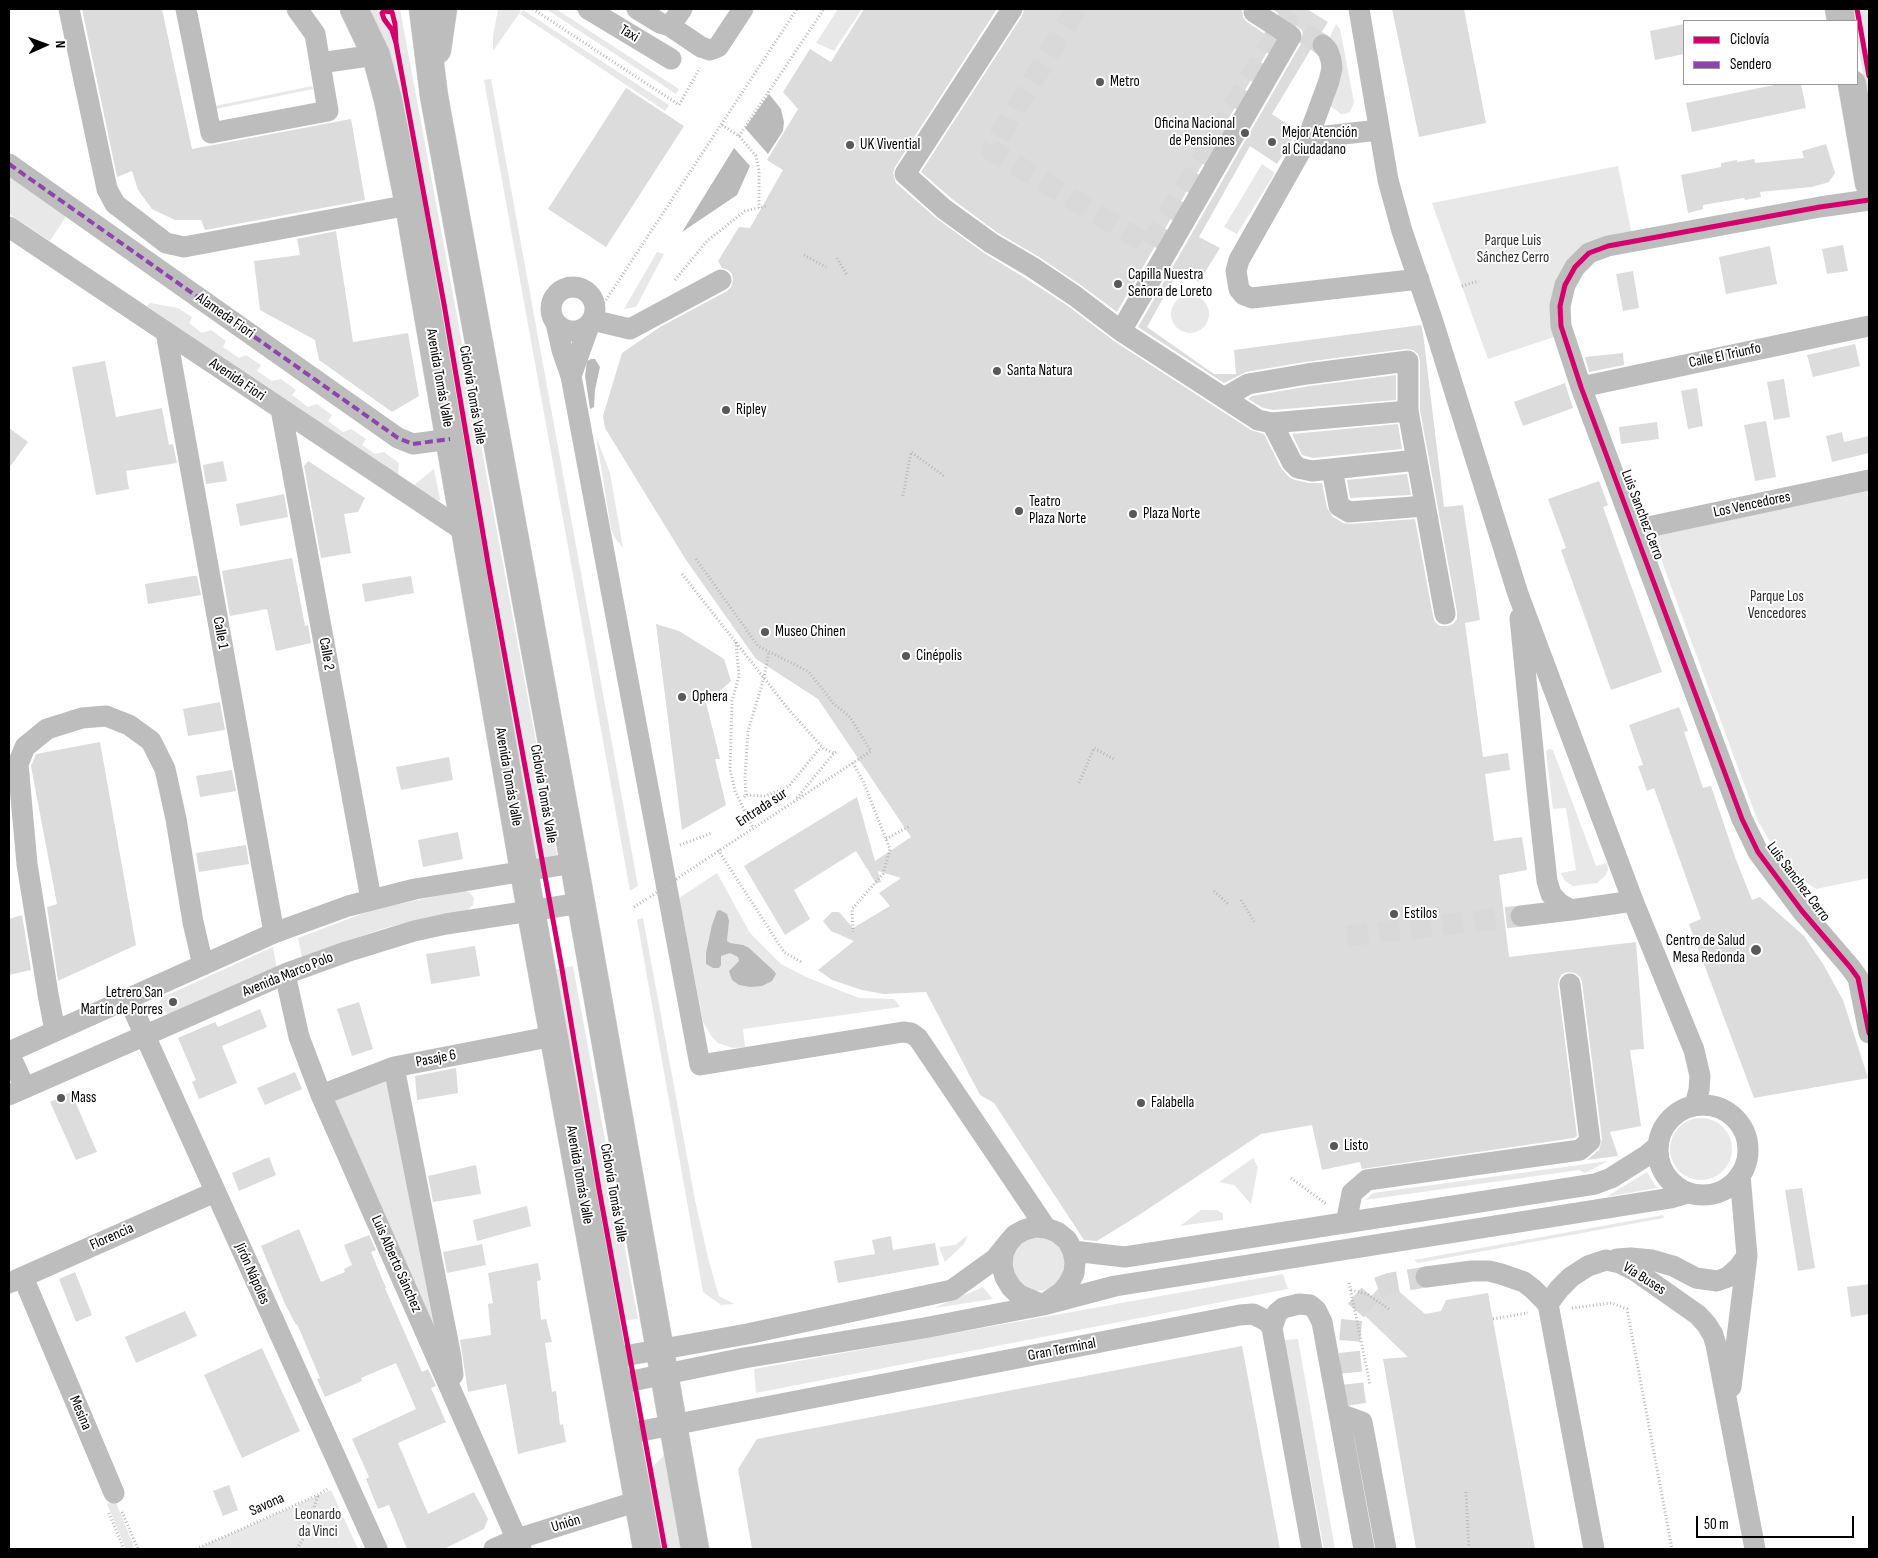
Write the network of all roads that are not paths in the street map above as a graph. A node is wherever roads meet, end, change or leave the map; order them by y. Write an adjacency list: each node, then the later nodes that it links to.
1 (69, 9): 25 (street)
2 (186, 9): 17 (street)
3 (297, 9): 17 (street)
4 (354, 9): 15 (main road, Avenida Tomás Valle)
5 (423, 9): 19 (main road)
6 (443, 9): 19 (main road)
7 (588, 9): 16 (street, Taxi)
8 (637, 9): 13 (street)
9 (743, 9): 13 (street)
10 (1012, 9): 32 (street)
11 (1359, 9): 20 (street)
12 (1254, 12): 32 (street)
13 (676, 18)
14 (1323, 45): 21 (street)
15 (376, 55): 17 (street); 25 (main road, Avenida Tomás Valle)
16 (671, 60)
17 (320, 63)
18 (1852, 85): 23 (main road)
19 (434, 96): 49 (main road)
20 (1379, 130): 21 (street); 27 (street)
21 (1308, 138): 27 (street)
22 (9, 164): 40 (street, Alameda Fiori)
23 (1869, 183)
24 (1869, 200): 35 (street, Luis Sanchez Cerro)
25 (409, 204): 40 (main road, Avenida Tomás Valle)
26 (9, 227): 33 (street, Avenida Fiori)
27 (1419, 279): 47 (street)
28 (721, 280): 29 (street)
29 (592, 320): 30 (street); 30 (street); 34 (street)
30 (556, 323): 34 (street)
31 (1869, 326): 35 (street, Calle El Triunfo)
32 (1121, 331): 36 (street)
33 (166, 332): 37 (street, Avenida Fiori); 57 (street, Calle 1)
34 (571, 376): 78 (street)
35 (1581, 387): 45 (street, Luis Sanchez Cerro)
36 (1224, 398): 38 (street); 39 (street)
37 (281, 409): 46 (street, Avenida Fiori); 51 (street, Calle 2)
38 (1408, 411): 39 (street); 41 (street)
39 (1272, 423): 42 (street)
40 (450, 439): 46 (main road, Avenida Tomás Valle)
41 (1417, 460): 42 (street); 44 (street)
42 (1332, 469): 44 (street)
43 (1869, 480): 45 (street, Los Vencedores)
44 (1425, 506): 48 (street)
45 (1634, 530): 60 (street, Luis Sanchez Cerro)
46 (466, 533): 50 (main road, Avenida Tomás Valle)
47 (1518, 594): 52 (street); 54 (street)
48 (1445, 614)
49 (574, 863): 50 (street); 53 (main road)
50 (524, 871): 51 (street); 55 (main road, Avenida Tomás Valle)
51 (371, 899): 57 (street)
52 (1633, 901): 54 (street); 71 (street)
53 (581, 903): 55 (street, Avenida Marco Polo); 88 (main road)
54 (1572, 910): 56 (street)
55 (531, 911): 59 (street, Avenida Marco Polo); 66 (main road, Avenida Tomás Valle)
56 (1521, 916)
57 (274, 933): 58 (street)
58 (203, 965): 62 (street); 63 (street)
59 (286, 974): 65 (street, Avenida Marco Polo); 70 (street, Luis Alberto Sánchez)
60 (1863, 977): 64 (street, Luis Sanchez Cerro)
61 (1570, 984): 77 (street)
62 (128, 998): 63 (street); 65 (street, Jirón Nápoles)
63 (56, 1031): 67 (street)
64 (1869, 1033)
65 (144, 1035): 69 (street, Avenida Marco Polo); 74 (street, Jirón Nápoles)
66 (554, 1036): 68 (street, Pasaje 6); 89 (main road, Avenida Tomás Valle)
67 (9, 1052): 69 (street)
68 (394, 1067): 70 (street, Pasaje 6); 90 (street)
69 (17, 1092)
70 (321, 1095): 90 (street, Luis Alberto Sánchez)
71 (1695, 1105): 72 (street); 73 (street)
72 (1657, 1147): 75 (street); 77 (street)
73 (1740, 1175): 75 (street); 76 (street)
74 (215, 1192): 84 (street, Florencia); 98 (street, Jirón Nápoles)
75 (1695, 1194): 76 (street); 85 (street)
76 (1744, 1222): 81 (street)
77 (1346, 1223): 80 (street)
78 (1046, 1228): 79 (street); 80 (street)
79 (1008, 1243): 85 (street); 88 (street)
80 (1073, 1251): 85 (street)
81 (1747, 1256): 82 (street); 91 (street)
82 (1606, 1260): 86 (street, Vía Buses); 91 (street, Vía Buses)
83 (1426, 1277): 86 (street)
84 (16, 1280): 95 (street, Mesina)
85 (1043, 1305): 88 (street)
86 (1549, 1307): 105 (street)
87 (1272, 1328): 92 (street); 93 (street, Gran Terminal); 102 (street)
88 (663, 1362): 89 (street); 93 (main road)
89 (615, 1371): 94 (main road, Avenida Tomás Valle)
90 (454, 1395): 97 (street, Luis Alberto Sánchez)
91 (1728, 1408): 106 (street, Vía Buses)
92 (1340, 1414): 103 (street); 104 (street)
93 (673, 1425): 94 (street, Gran Terminal); 101 (main road)
94 (626, 1434): 96 (main road, Avenida Tomás Valle)
95 (110, 1499)
96 (638, 1501): 97 (street, Unión); 100 (main road, Avenida Tomás Valle)
97 (519, 1544): 99 (street, Unión)
98 (377, 1549)
99 (494, 1549)
100 (647, 1549)
101 (695, 1549)
102 (1312, 1549)
103 (1364, 1549)
104 (1386, 1549)
105 (1594, 1549)
106 (1755, 1549)

